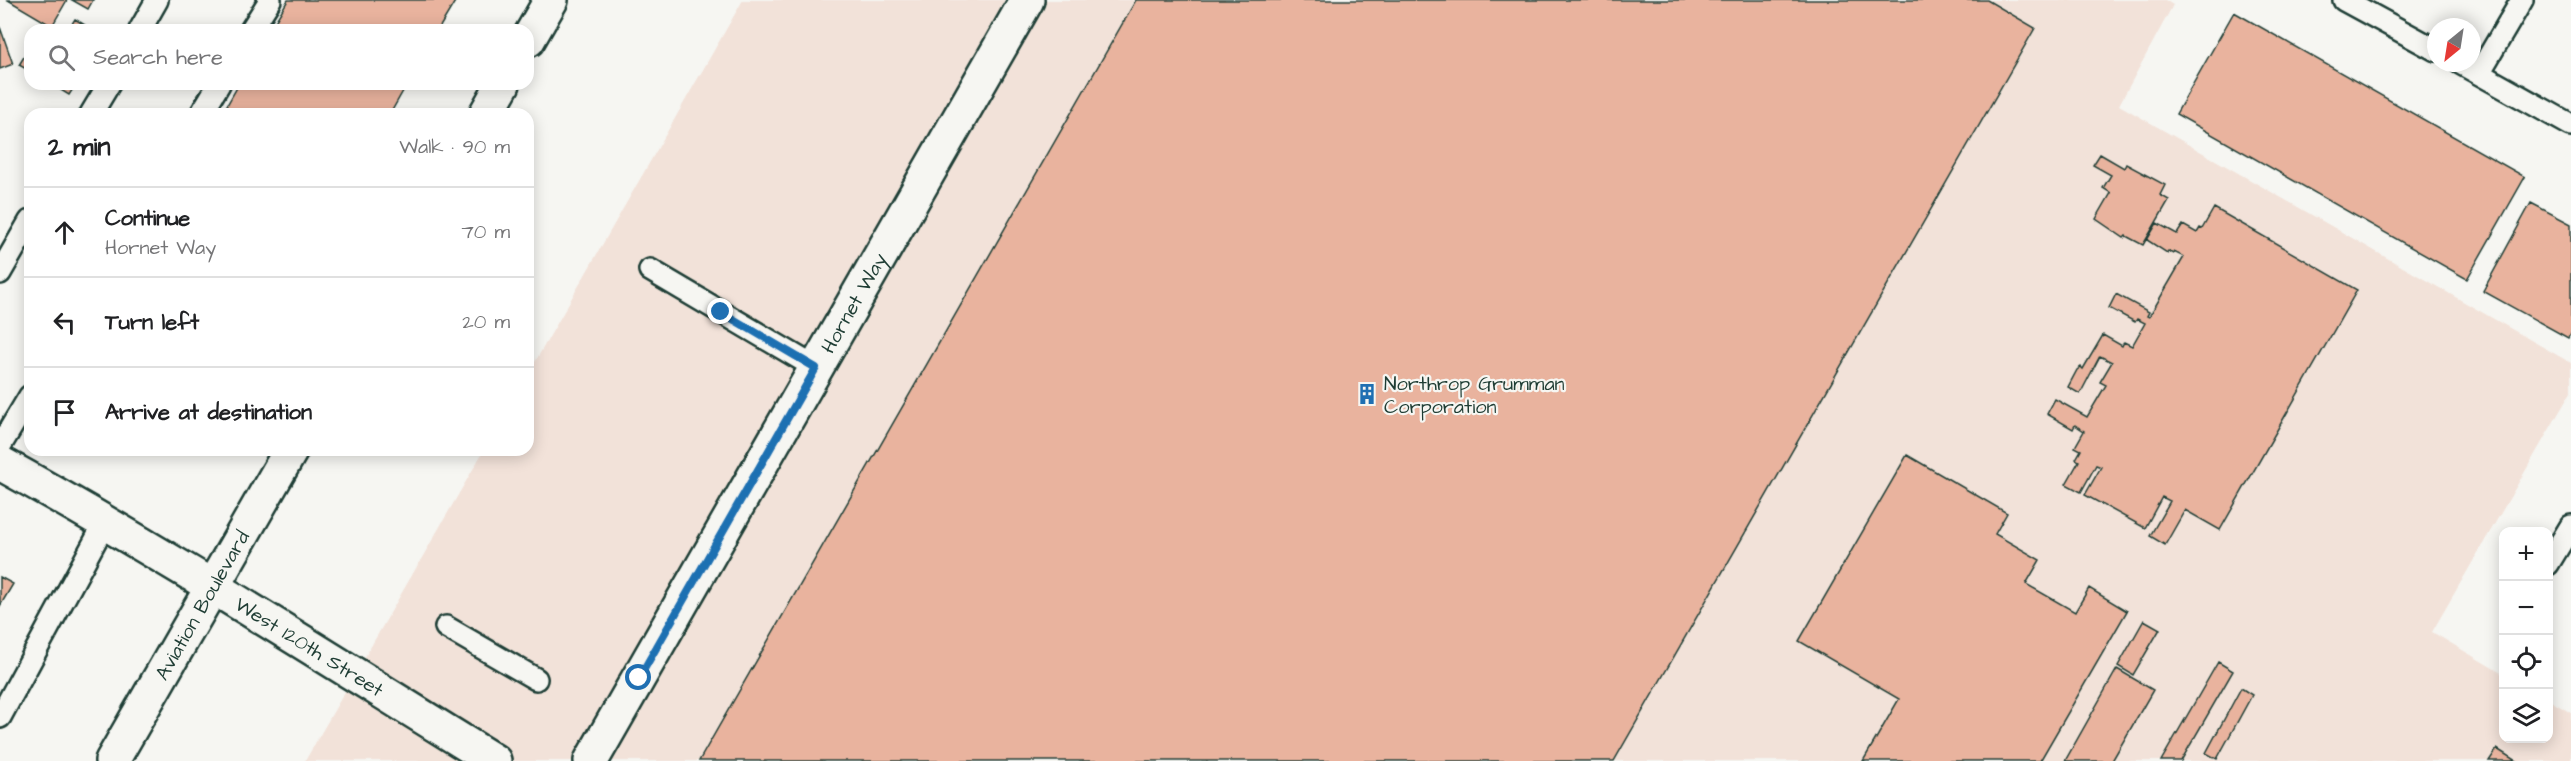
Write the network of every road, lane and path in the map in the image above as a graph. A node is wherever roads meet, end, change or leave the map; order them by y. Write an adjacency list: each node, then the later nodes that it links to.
1 (157, 0): 7 (lane)
2 (270, 0): 8 (lane)
3 (551, 0): 9 (street)
4 (1027, 0): 23 (street, Hornet Way)
5 (2344, 0): 10 (lane)
6 (2522, 0): 11 (lane)
7 (143, 24)
8 (255, 24)
9 (534, 30)
10 (2427, 45)
11 (2481, 54)
12 (2477, 72): 19 (lane)
13 (105, 90): 16 (lane)
14 (215, 90): 17 (lane)
15 (500, 90): 18 (street)
16 (94, 108)
17 (205, 108)
18 (489, 108)
19 (2571, 124)
20 (24, 231): 22 (lane)
21 (650, 270): 23 (lane)
22 (0, 273)
23 (816, 368): 37 (street, Hornet Way)
24 (24, 406): 25 (lane)
25 (0, 446)
26 (288, 456): 31 (street, Aviation Boulevard)
27 (0, 462): 28 (street, West 120th Street)
28 (106, 521): 31 (street, West 120th Street); 34 (lane)
29 (2571, 526): 30 (lane)
30 (2553, 556)
31 (214, 585): 35 (street, Aviation Boulevard); 36 (street, West 120th Street)
32 (446, 627): 33 (lane)
33 (536, 679)
34 (0, 717)
35 (112, 761)
36 (494, 761)
37 (591, 761)

